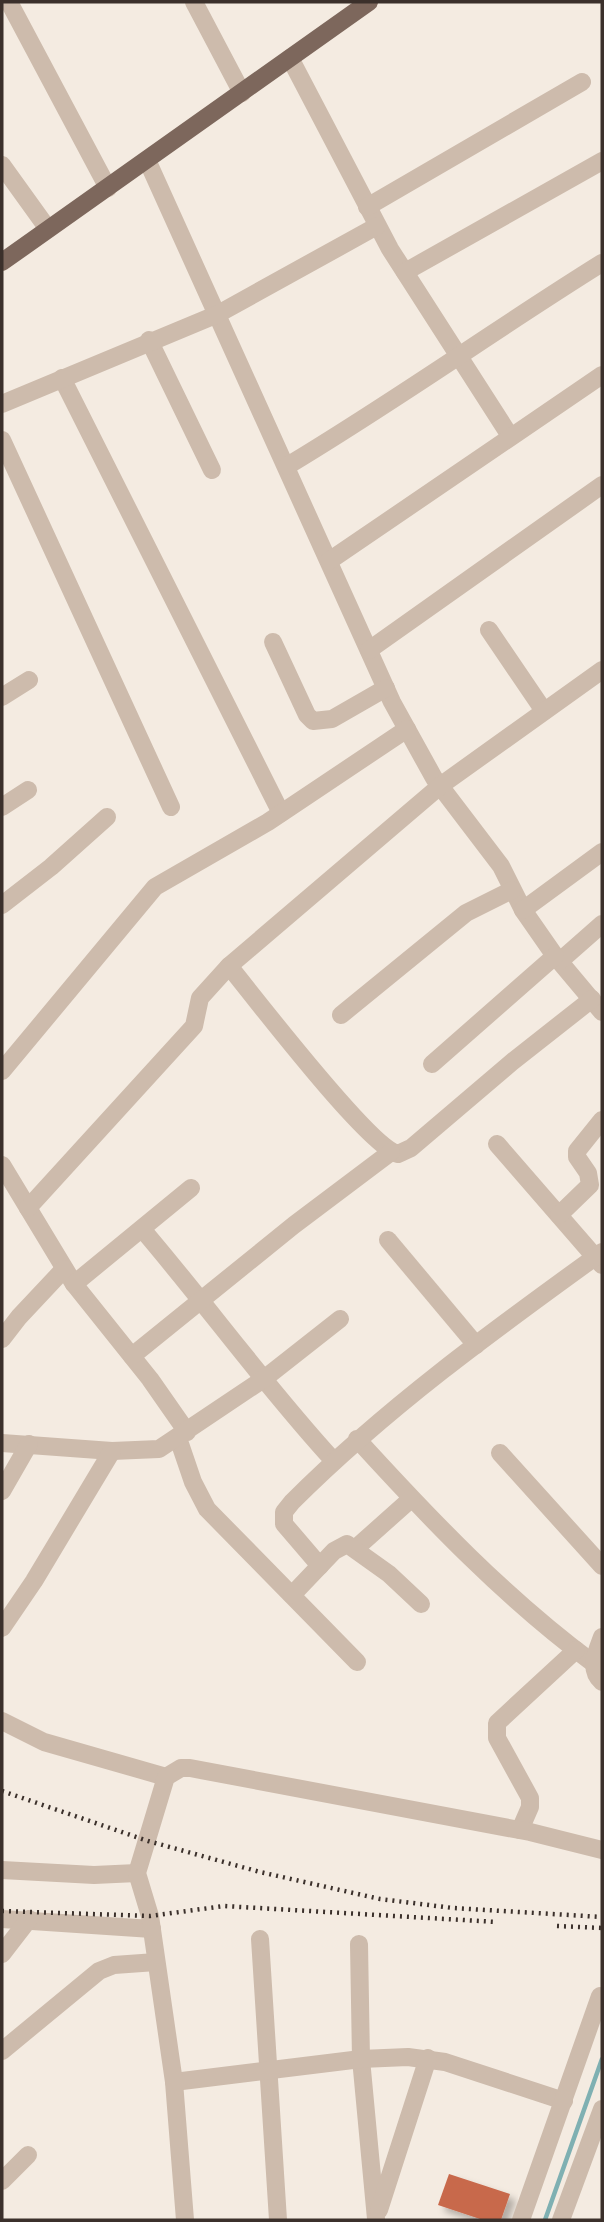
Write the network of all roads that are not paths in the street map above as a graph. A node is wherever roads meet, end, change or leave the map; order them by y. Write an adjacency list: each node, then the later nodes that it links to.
1 (9, 2): 10 (street)
2 (194, 2): 6 (street)
3 (369, 2): 4 (main road)
4 (290, 58): 6 (main road); 11 (street)
5 (582, 82): 11 (street)
6 (243, 93): 7 (main road)
7 (147, 160): 10 (main road); 17 (street)
8 (602, 161): 16 (street)
9 (2, 165): 13 (street)
10 (108, 188): 13 (main road)
11 (367, 207): 12 (street)
12 (377, 226): 16 (street); 17 (street)
13 (48, 229): 14 (main road)
14 (2, 262)
15 (602, 263): 19 (street)
16 (405, 272): 19 (street)
17 (218, 314): 18 (street); 25 (street)
18 (149, 340): 21 (street); 26 (street)
19 (460, 358): 23 (street); 25 (street)
20 (602, 375): 23 (street)
21 (62, 378): 22 (street); 42 (street)
22 (2, 404)
23 (510, 436): 28 (street)
24 (2, 440): 41 (street)
25 (287, 466): 28 (street)
26 (212, 470)
27 (602, 485): 31 (street)
28 (329, 561): 31 (street)
29 (489, 630): 36 (street)
30 (273, 642): 34 (street)
31 (369, 650): 34 (street)
32 (602, 670): 36 (street)
33 (29, 680): 35 (street)
34 (386, 688): 37 (street)
35 (2, 697)
36 (544, 711): 38 (street)
37 (407, 729): 38 (street); 42 (street)
38 (440, 786): 45 (street); 50 (street)
39 (28, 790): 40 (street)
40 (2, 807)
41 (171, 807)
42 (281, 813): 54 (street)
43 (107, 817): 46 (street)
44 (602, 852): 47 (street)
45 (512, 890): 47 (street); 52 (street)
46 (2, 905)
47 (523, 910): 49 (street)
48 (602, 924): 49 (street)
49 (558, 959): 51 (street); 53 (street)
50 (229, 966): 57 (street); 60 (street)
51 (597, 1005): 57 (street)
52 (341, 1015)
53 (432, 1064)
54 (2, 1071)
55 (602, 1120): 61 (street)
56 (497, 1144): 61 (street)
57 (391, 1152): 66 (street)
58 (2, 1165): 60 (street)
59 (191, 1188): 62 (street)
60 (28, 1208): 65 (street)
61 (559, 1215): 64 (street)
62 (142, 1229): 65 (street); 66 (street)
63 (388, 1240): 69 (street)
64 (600, 1258): 69 (street)
65 (69, 1277): 68 (street); 70 (street)
66 (202, 1299): 70 (street); 71 (street)
67 (340, 1318): 71 (street)
68 (2, 1339)
69 (477, 1345): 73 (street)
70 (132, 1356): 72 (street)
71 (265, 1378): 72 (street); 78 (street)
72 (183, 1435): 76 (street); 84 (street)
73 (357, 1439): 78 (street); 80 (street)
74 (2, 1443): 75 (street)
75 (29, 1444): 76 (street); 79 (street)
76 (111, 1451): 86 (street)
77 (500, 1453): 83 (street)
78 (333, 1460): 82 (street)
79 (2, 1491)
80 (411, 1499): 81 (street); 88 (street)
81 (356, 1548): 82 (street); 85 (street)
82 (320, 1566): 84 (street)
83 (602, 1566)
84 (292, 1595): 89 (street)
85 (421, 1604)
86 (2, 1628)
87 (602, 1637): 90 (street)
88 (576, 1650): 90 (street); 94 (street)
89 (357, 1662)
90 (593, 1663): 91 (street)
91 (602, 1682)
92 (2, 1721): 93 (street)
93 (166, 1777): 94 (street); 97 (street)
94 (520, 1830): 95 (street)
95 (602, 1850)
96 (2, 1870): 97 (street)
97 (137, 1873): 100 (street)
98 (2, 1919): 99 (street)
99 (29, 1919): 100 (street); 103 (street)
100 (152, 1929): 104 (street)
101 (260, 1939): 109 (street)
102 (359, 1944): 107 (street)
103 (2, 1954)
104 (156, 1962): 106 (street); 110 (street)
105 (600, 1996): 111 (street)
106 (2, 2051)
107 (361, 2059): 108 (street); 109 (street); 115 (street)
108 (428, 2059): 111 (street); 115 (street)
109 (267, 2072): 110 (street); 117 (street)
110 (174, 2082): 116 (street)
111 (564, 2101): 118 (street)
112 (602, 2109): 119 (street)
113 (29, 2155): 114 (street)
114 (2, 2181)
115 (376, 2219)
116 (185, 2220)
117 (278, 2220)
118 (521, 2220)
119 (561, 2220)

